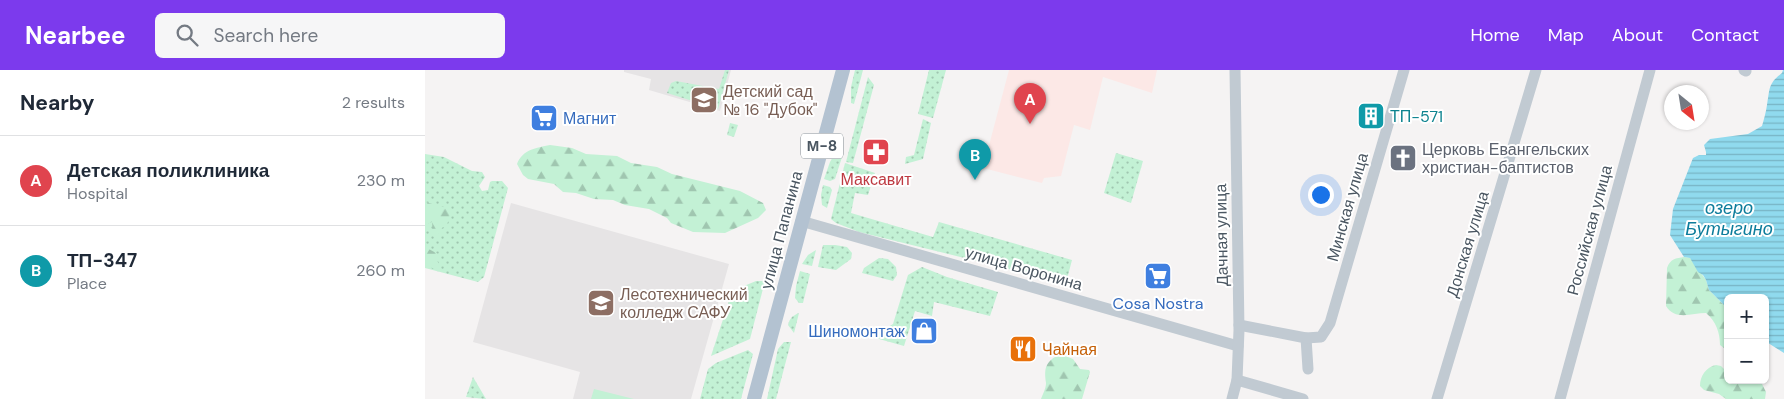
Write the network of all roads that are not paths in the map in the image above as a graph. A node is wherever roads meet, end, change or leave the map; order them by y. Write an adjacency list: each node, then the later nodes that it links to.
1 (843, 70): 6 (main road, улица Папанина / М-8)
2 (1235, 70): 7 (street, Дачная улица)
3 (1404, 70): 8 (street, Минская улица)
4 (1536, 70): 15 (street, Донская улица)
5 (1650, 70): 16 (street, Российская улица)
6 (801, 221): 9 (street, улица Воронина); 12 (main road, улица Папанина / М-8)
7 (1239, 326): 8 (street); 9 (street, Дачная улица)
8 (1306, 338): 10 (street)
9 (1238, 346): 11 (street, Дачная улица)
10 (1308, 369)
11 (1237, 380): 13 (street, Дачная улица); 14 (street)
12 (754, 399)
13 (1232, 399)
14 (1303, 399)
15 (1437, 399)
16 (1560, 399)

